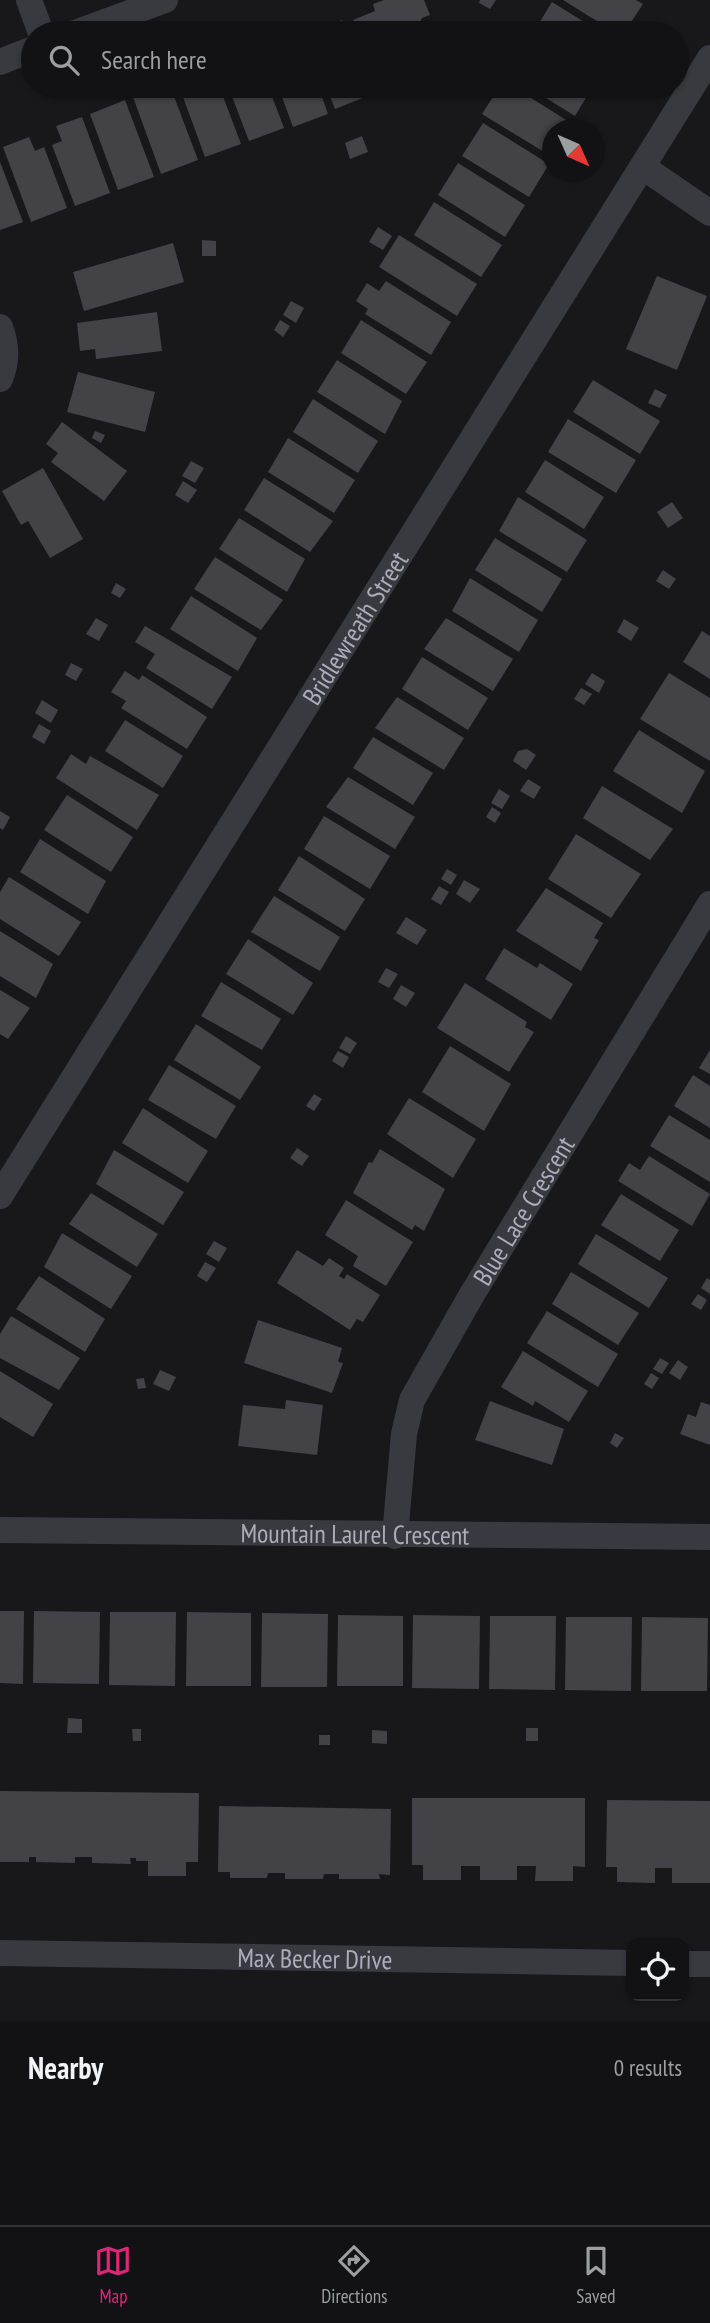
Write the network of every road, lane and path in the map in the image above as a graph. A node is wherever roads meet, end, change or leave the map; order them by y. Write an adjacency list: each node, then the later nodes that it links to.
1 (29, 0): 3 (street)
2 (165, 0): 4 (street)
3 (37, 21)
4 (108, 21)
5 (21, 54): 7 (street)
6 (710, 58): 8 (street, Bridlewreath Street)
7 (0, 62)
8 (689, 92)
9 (685, 98): 10 (street, Bridlewreath Street)
10 (643, 167): 11 (street); 15 (street, Bridlewreath Street)
11 (710, 213)
12 (0, 327): 13 (street)
13 (0, 379)
14 (710, 904): 17 (street, Blue Lace Crescent)
15 (0, 1196)
16 (0, 1530): 17 (street, Mountain Laurel Crescent)
17 (395, 1536): 18 (street, Mountain Laurel Crescent)
18 (710, 1537)
19 (0, 1953): 20 (street, Max Becker Drive)
20 (626, 1963)
21 (689, 1964): 22 (street)
22 (710, 1964)

